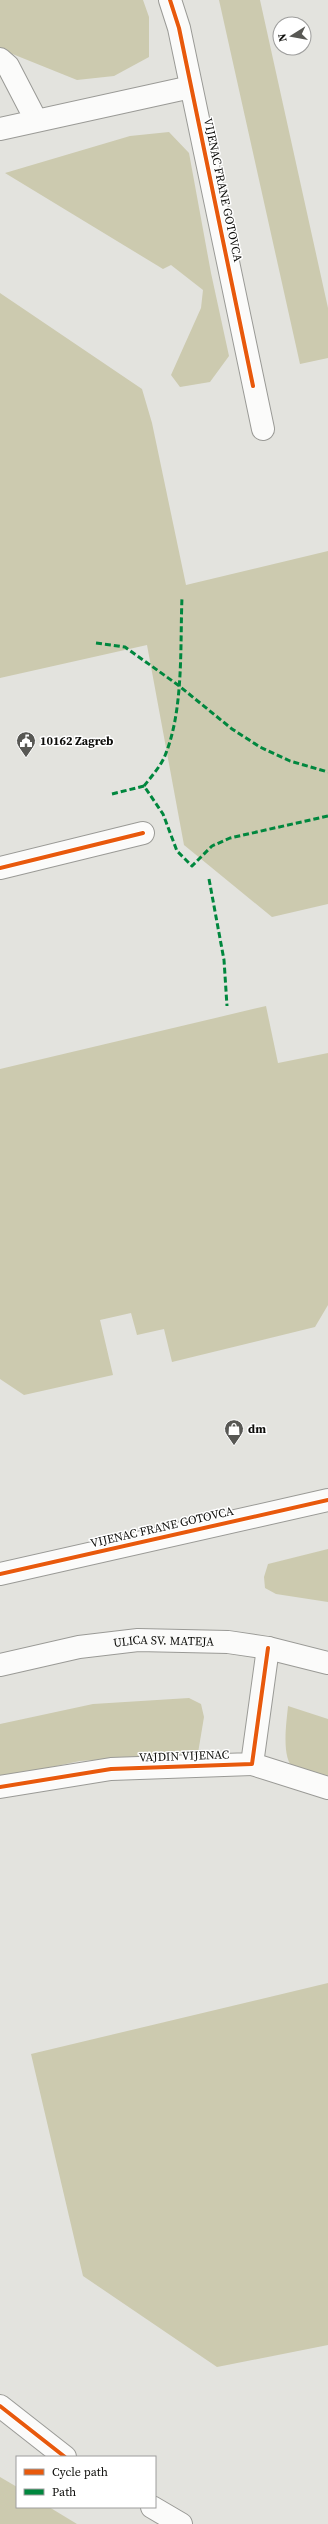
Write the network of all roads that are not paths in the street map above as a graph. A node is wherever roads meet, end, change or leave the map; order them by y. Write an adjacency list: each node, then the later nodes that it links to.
1 (170, 0): 3 (street, VIJENAC FRANE GOTOVCA)
2 (0, 59): 4 (street)
3 (191, 86): 4 (street); 6 (street, VIJENAC FRANE GOTOVCA)
4 (36, 120): 5 (street)
5 (0, 129)
6 (264, 429)
7 (143, 833): 8 (street)
8 (0, 868)
9 (328, 1500): 10 (street, VIJENAC FRANE GOTOVCA)
10 (0, 1574)
11 (268, 1648): 12 (street, ULICA SV. MATEJA); 13 (street, ULICA SV. MATEJA); 14 (street)
12 (328, 1663)
13 (0, 1665)
14 (252, 1764): 15 (street, VAJDIN VIJENAC); 16 (street, VAJDIN VIJENAC)
15 (0, 1787)
16 (328, 1788)
17 (0, 2406): 18 (street)
18 (64, 2456)
19 (154, 2508): 20 (street)
20 (181, 2524)

